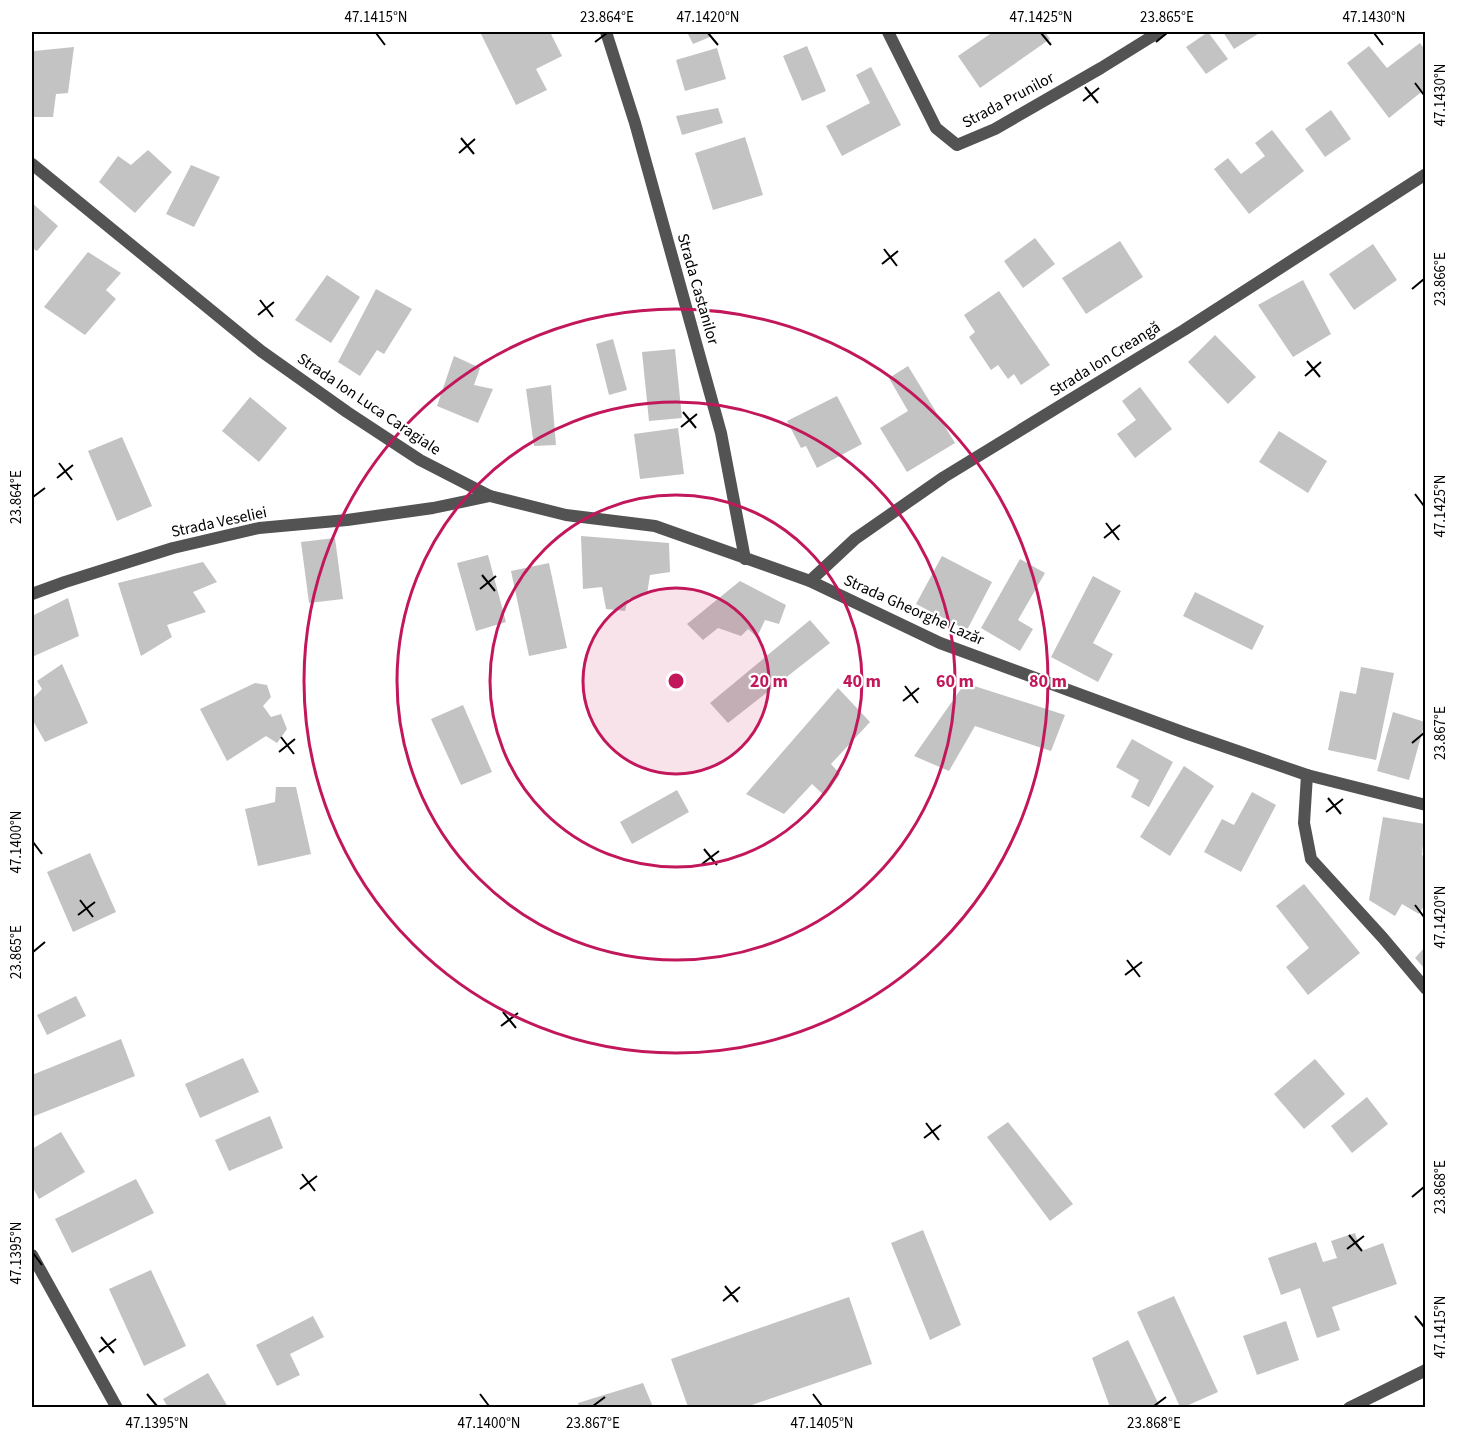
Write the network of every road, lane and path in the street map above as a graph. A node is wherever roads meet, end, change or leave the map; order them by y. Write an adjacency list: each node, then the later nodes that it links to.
1 (606, 32): 7 (street, Strada Castanilor)
2 (888, 32): 3 (street, Strada Prunilor)
3 (1159, 32)
4 (32, 164): 6 (street, Strada Ion Luca Caragiale)
5 (1425, 174): 8 (street, Strada Ion Creangă)
6 (490, 496): 7 (street, Strada Ion Luca Caragiale); 9 (street, Strada Veseliei)
7 (745, 559): 8 (street, Strada Gheorghe Lazăr)
8 (810, 581): 10 (street, Strada Gheorghe Lazăr)
9 (32, 594)
10 (1307, 775): 11 (street, Strada Gheorghe Lazăr); 12 (street)
11 (1425, 805)
12 (1425, 989)
13 (32, 1255): 15 (street)
14 (1425, 1370): 16 (street)
15 (117, 1407)
16 (1349, 1407)

